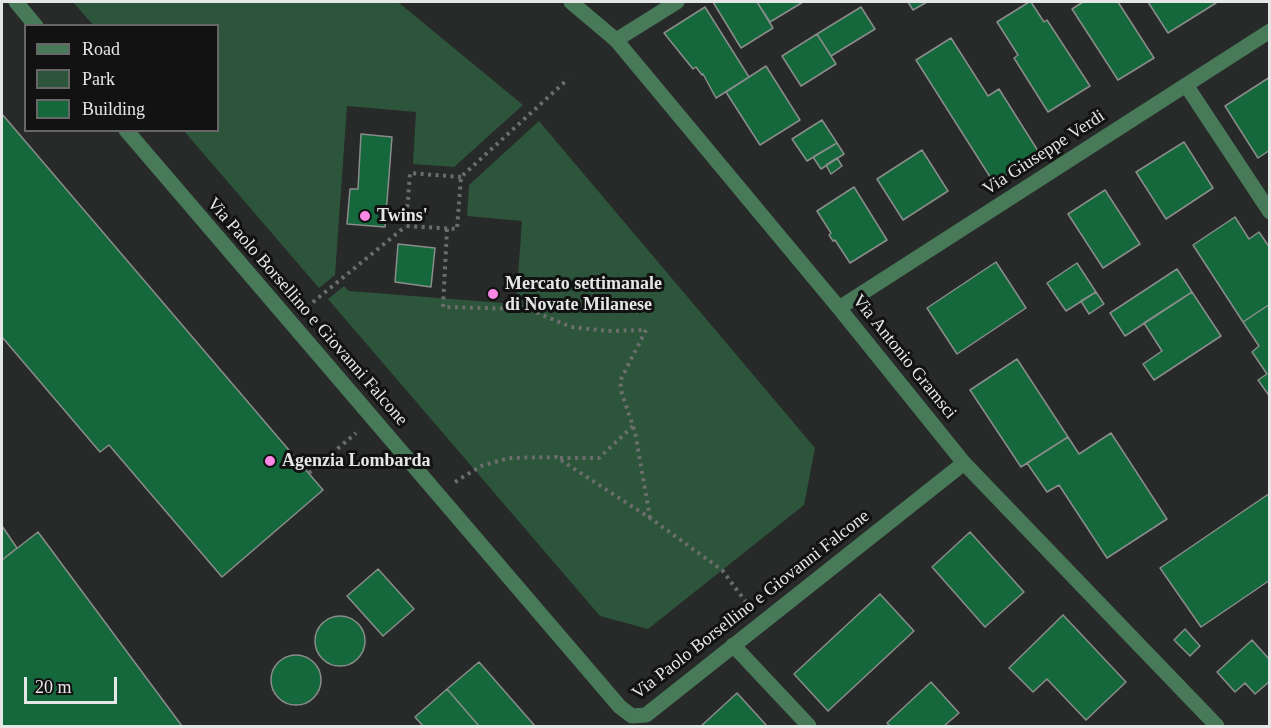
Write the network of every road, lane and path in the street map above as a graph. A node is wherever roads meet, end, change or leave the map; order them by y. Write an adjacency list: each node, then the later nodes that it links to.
1 (16, 2): 4 (street)
2 (571, 2): 6 (street, Via Antonio Gramsci)
3 (677, 2): 6 (street)
4 (34, 24)
5 (1269, 31): 8 (street, Via Giuseppe Verdi)
6 (616, 40): 14 (street, Via Antonio Gramsci)
7 (568, 79): 10 (path)
8 (1186, 85): 11 (street); 14 (street, Via Giuseppe Verdi)
9 (128, 132): 15 (street, Via Paolo Borsellino e Giovanni Falcone)
10 (460, 177): 12 (path); 13 (path)
11 (1269, 212)
12 (406, 225): 13 (path); 15 (path)
13 (447, 229): 17 (path)
14 (839, 308): 19 (street, Via Antonio Gramsci)
15 (289, 322): 16 (street, Via Paolo Borsellino e Giovanni Falcone)
16 (372, 418): 20 (path); 21 (street, Via Paolo Borsellino e Giovanni Falcone)
17 (633, 426): 18 (path); 22 (path)
18 (556, 457): 21 (path); 22 (path)
19 (964, 462): 23 (street, Via Paolo Borsellino e Giovanni Falcone); 26 (street, Via Antonio Gramsci)
20 (309, 473)
21 (436, 493): 24 (street, Via Paolo Borsellino e Giovanni Falcone)
22 (650, 518): 23 (path)
23 (761, 622): 24 (street, Via Paolo Borsellino e Giovanni Falcone)
24 (733, 645): 25 (street)
25 (809, 726)
26 (1217, 726)

